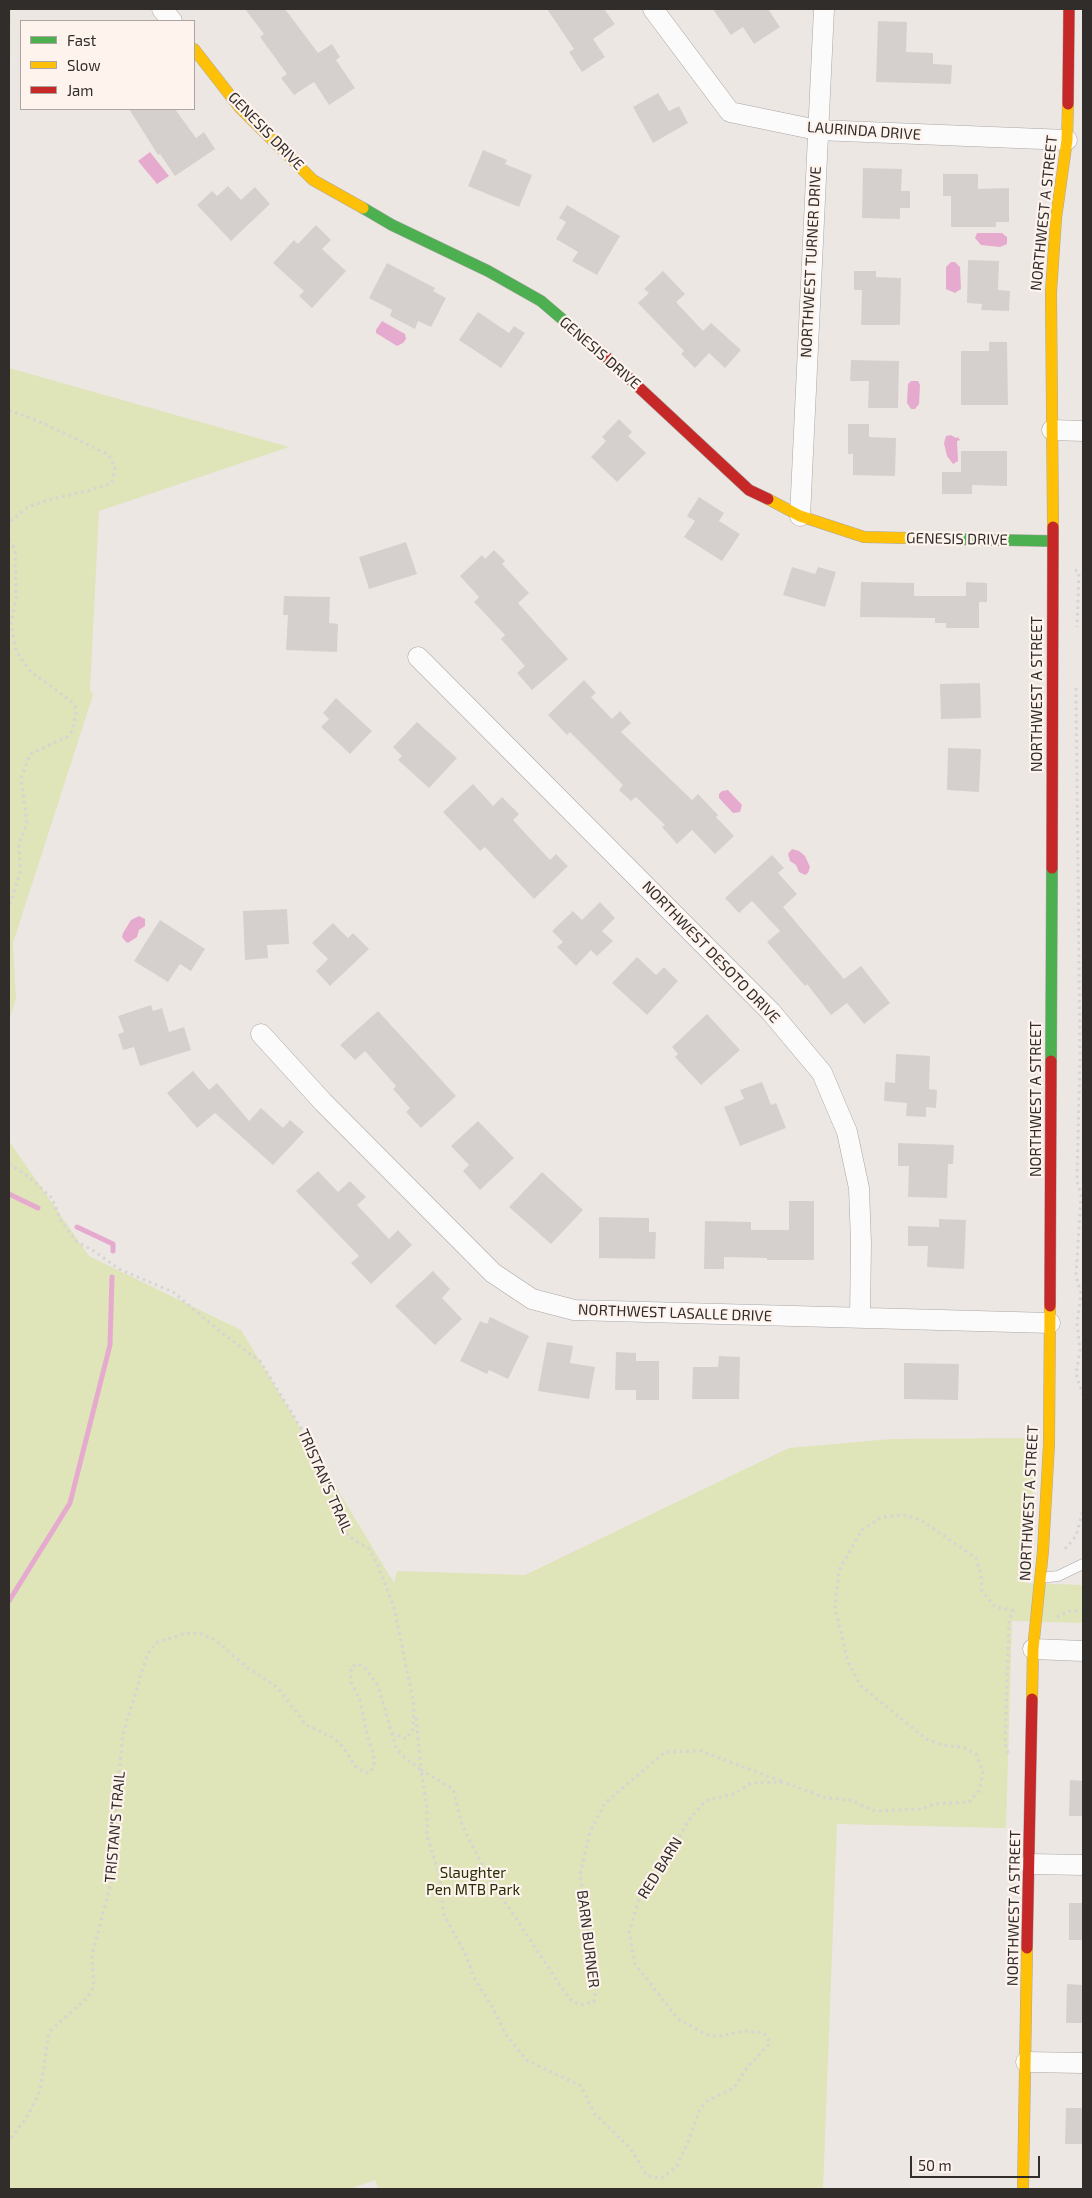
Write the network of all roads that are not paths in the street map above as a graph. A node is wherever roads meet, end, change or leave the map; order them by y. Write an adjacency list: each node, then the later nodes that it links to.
1 (162, 9): 5 (street)
2 (652, 9): 7 (street, LAURINDA DRIVE)
3 (824, 9): 7 (street, NORTHWEST TURNER DRIVE)
4 (1069, 9): 8 (street, NORTHWEST A STREET)
5 (171, 20)
6 (195, 50): 11 (street, GENESIS DRIVE)
7 (817, 130): 8 (street, LAURINDA DRIVE); 11 (street, NORTHWEST TURNER DRIVE)
8 (1067, 140): 9 (street, NORTHWEST A STREET)
9 (1052, 430): 10 (street); 12 (street, NORTHWEST A STREET)
10 (1083, 432)
11 (800, 516): 12 (street, GENESIS DRIVE)
12 (1052, 541): 16 (street, NORTHWEST A STREET)
13 (418, 657): 15 (street, NORTHWEST DESOTO DRIVE)
14 (261, 1034): 15 (street, NORTHWEST LASALLE DRIVE)
15 (860, 1318): 16 (street, NORTHWEST LASALLE DRIVE)
16 (1050, 1323): 18 (street, NORTHWEST A STREET)
17 (1083, 1564): 18 (lane)
18 (1040, 1578): 19 (street, NORTHWEST A STREET)
19 (1033, 1649): 20 (street); 21 (street, NORTHWEST A STREET)
20 (1083, 1651)
21 (1030, 1864): 22 (street); 23 (street, NORTHWEST A STREET)
22 (1083, 1866)
23 (1026, 2062): 24 (street); 25 (street, NORTHWEST A STREET)
24 (1083, 2063)
25 (1023, 2189)

